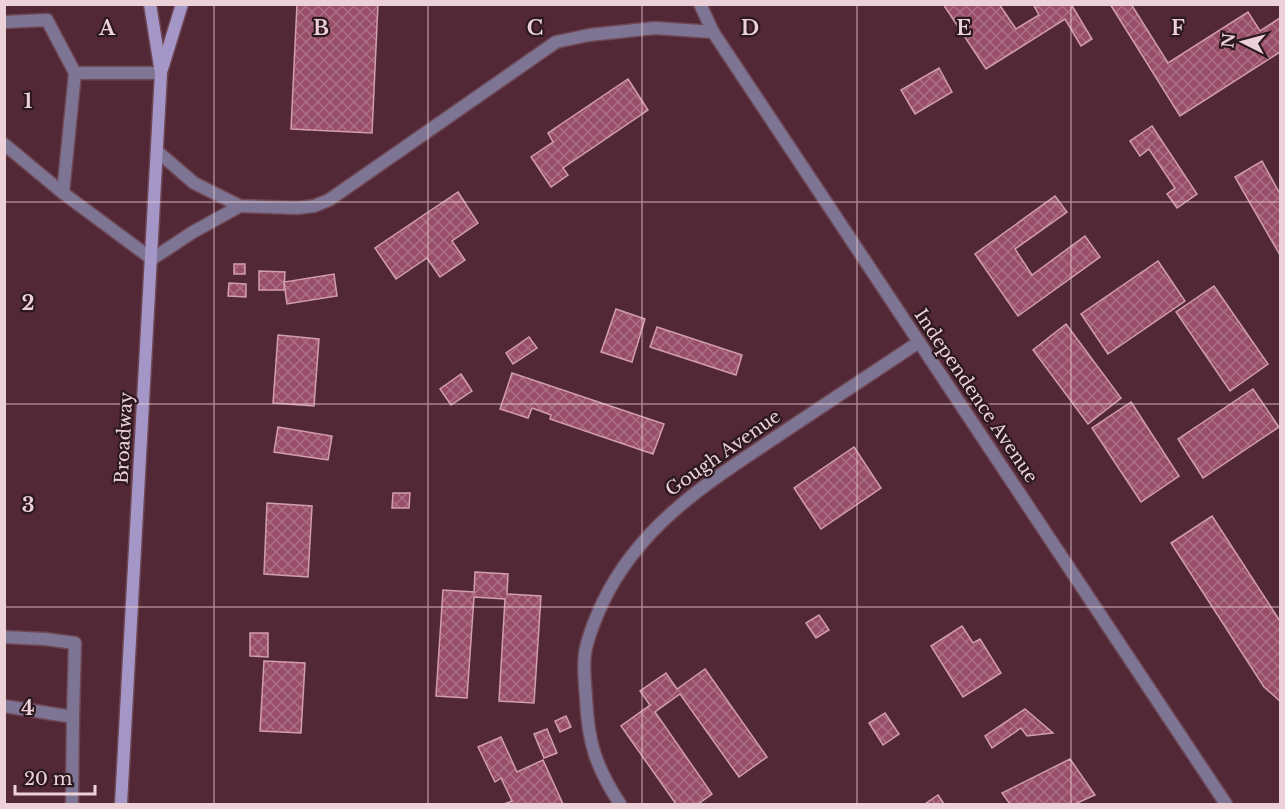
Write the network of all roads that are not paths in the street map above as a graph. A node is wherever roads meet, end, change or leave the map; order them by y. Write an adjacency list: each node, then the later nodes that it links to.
1 (150, 4): 7 (main road)
2 (182, 4): 7 (main road)
3 (700, 4): 5 (street, Independence Avenue)
4 (4, 22): 6 (street)
5 (713, 32): 11 (street); 13 (street, Independence Avenue)
6 (75, 73): 7 (street); 10 (street)
7 (161, 73): 9 (main road, Broadway)
8 (4, 144): 10 (street)
9 (158, 152): 11 (street); 12 (main road, Broadway)
10 (63, 193): 12 (street)
11 (240, 206): 12 (street)
12 (152, 259): 18 (main road, Broadway)
13 (919, 342): 19 (street, Gough Avenue); 20 (street, Independence Avenue)
14 (4, 637): 16 (street)
15 (4, 706): 16 (street)
16 (73, 717): 17 (street)
17 (72, 804)
18 (121, 804)
19 (620, 804)
20 (1226, 804)

